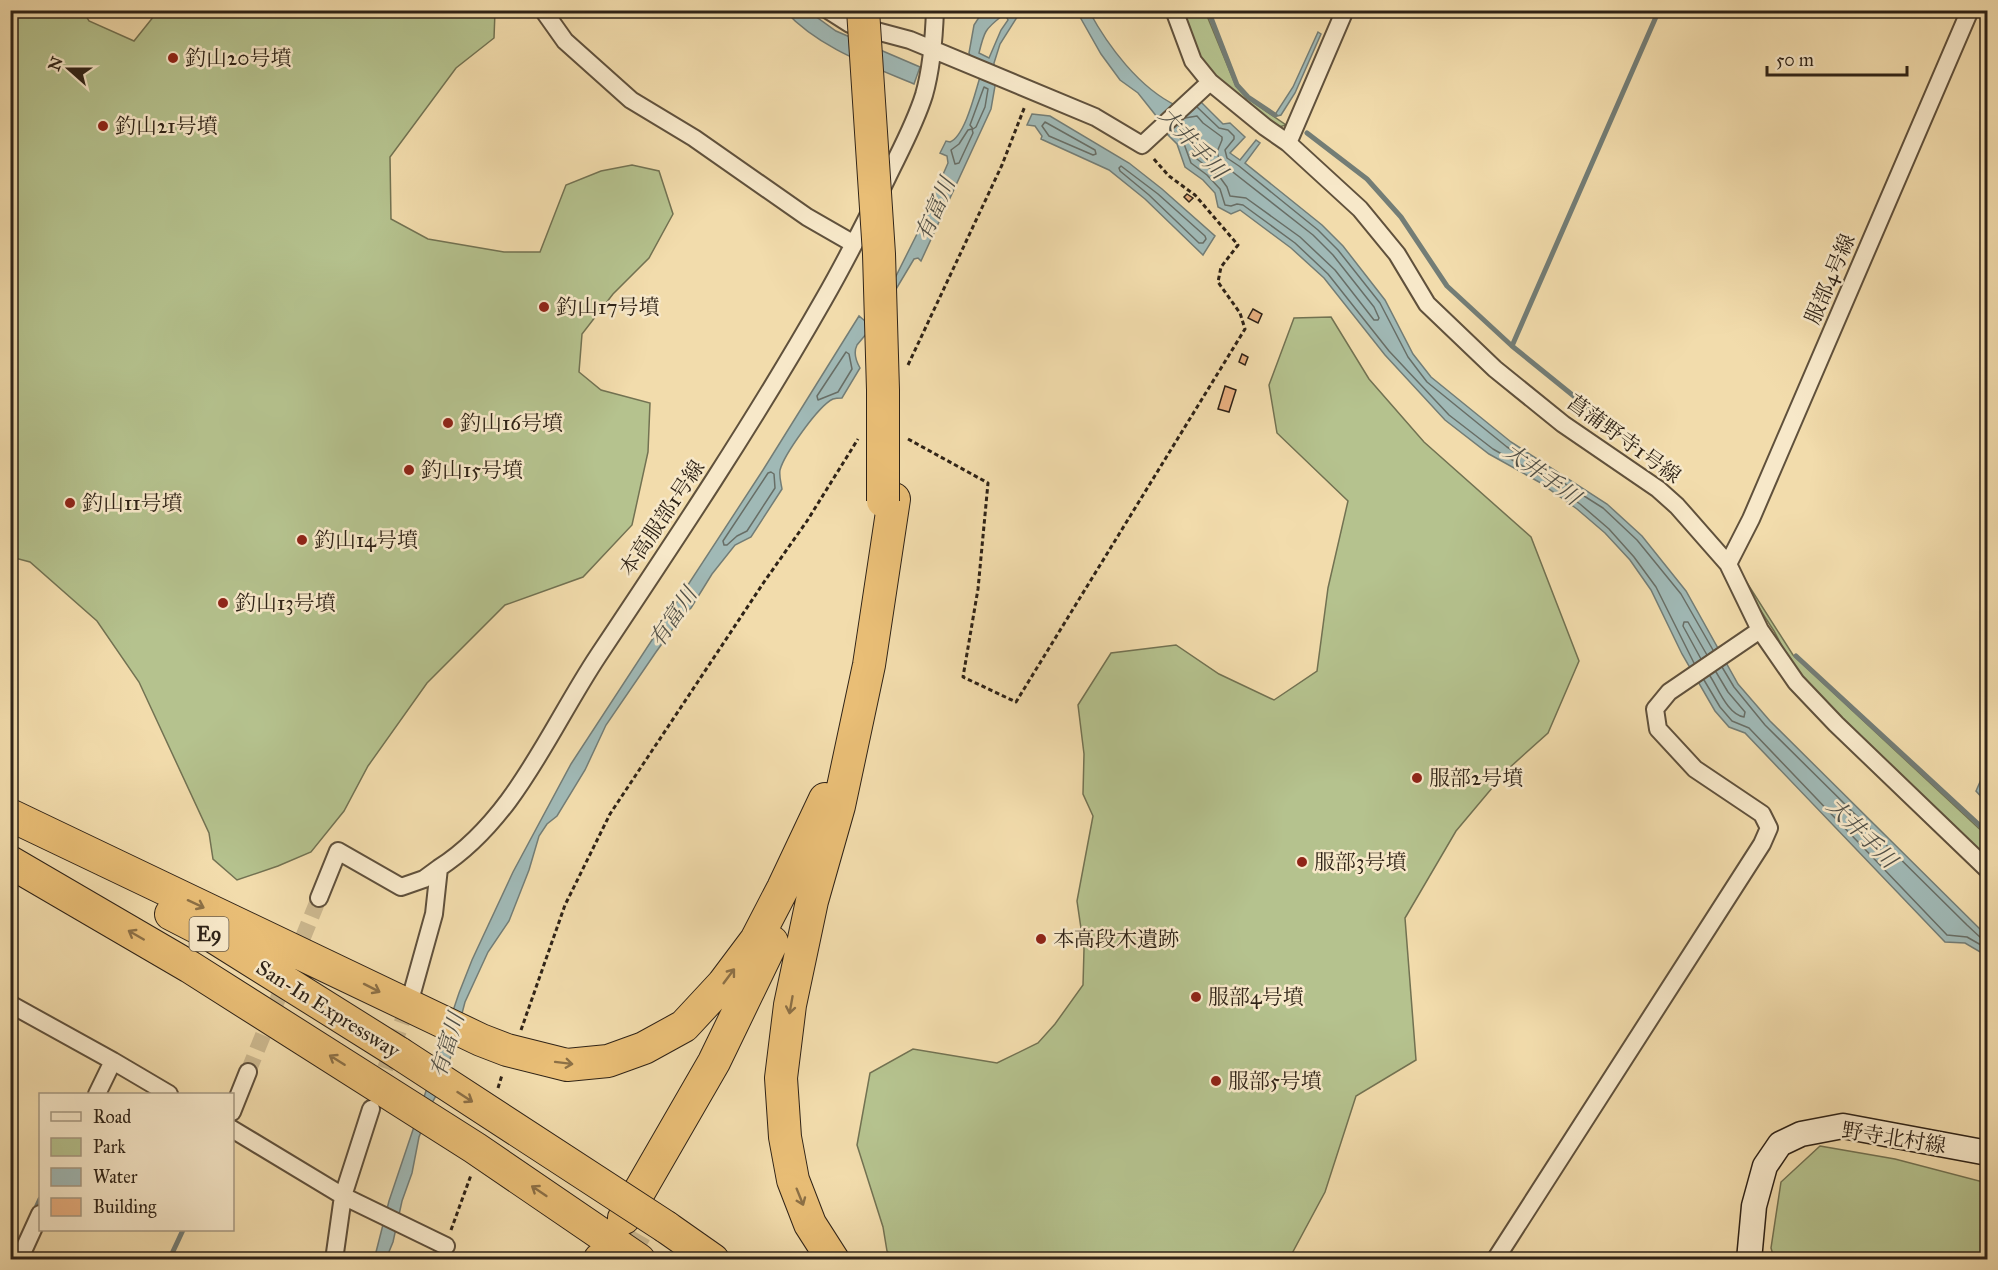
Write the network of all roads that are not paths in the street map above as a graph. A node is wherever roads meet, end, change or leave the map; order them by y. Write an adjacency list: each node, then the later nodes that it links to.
1 (543, 10): 12 (street)
2 (828, 10): 9 (street)
3 (863, 10): 13 (highway, bridge)
4 (875, 10): 13 (highway)
5 (935, 10): 9 (street, 本高服部1号線)
6 (1174, 10): 10 (street, 菖蒲野寺1号線)
7 (1345, 10): 11 (street)
8 (1970, 10): 14 (street, 服部4号線)
9 (939, 52): 10 (street); 12 (street, 本高服部1号線)
10 (1207, 85): 11 (street, 菖蒲野寺1号線)
11 (1288, 143): 14 (street, 菖蒲野寺1号線)
12 (854, 244): 20 (street, 本高服部1号線)
13 (889, 500): 16 (highway); 23 (highway)
14 (1728, 564): 15 (street, 菖蒲野寺1号線)
15 (1760, 630): 21 (street, 菖蒲野寺1号線); 45 (street)
16 (825, 799): 24 (highway, one-way to 16); 37 (highway)
17 (10, 815): 24 (highway, one-way to 24)
18 (10, 829): 37 (highway, San-In Expressway / E9, one-way to 37, bridge)
19 (10, 862): 30 (highway, San-In Expressway / E9, one-way to 19)
20 (439, 868): 22 (street, 本高服部1号線); 24 (street)
21 (1988, 870)
22 (319, 898)
23 (812, 901): 37 (highway); 44 (highway, one-way to 44)
24 (414, 1002)
25 (10, 1004): 26 (street)
26 (113, 1061): 28 (street); 29 (street)
27 (248, 1072): 31 (street)
28 (98, 1093)
29 (166, 1093)
30 (379, 1100): 34 (street); 35 (highway, San-In Expressway / E9, one-way to 30)
31 (234, 1107)
32 (234, 1130): 34 (street)
33 (1988, 1153): 46 (street, 野寺北村線)
34 (343, 1196): 38 (street); 40 (street)
35 (568, 1210): 41 (highway); 42 (highway, San-In Expressway / E9)
36 (39, 1216): 39 (street)
37 (643, 1224): 43 (highway, San-In Expressway)
38 (446, 1246)
39 (19, 1260)
40 (334, 1260)
41 (627, 1260)
42 (639, 1260)
43 (713, 1260)
44 (833, 1260)
45 (1495, 1260)
46 (1749, 1260)

